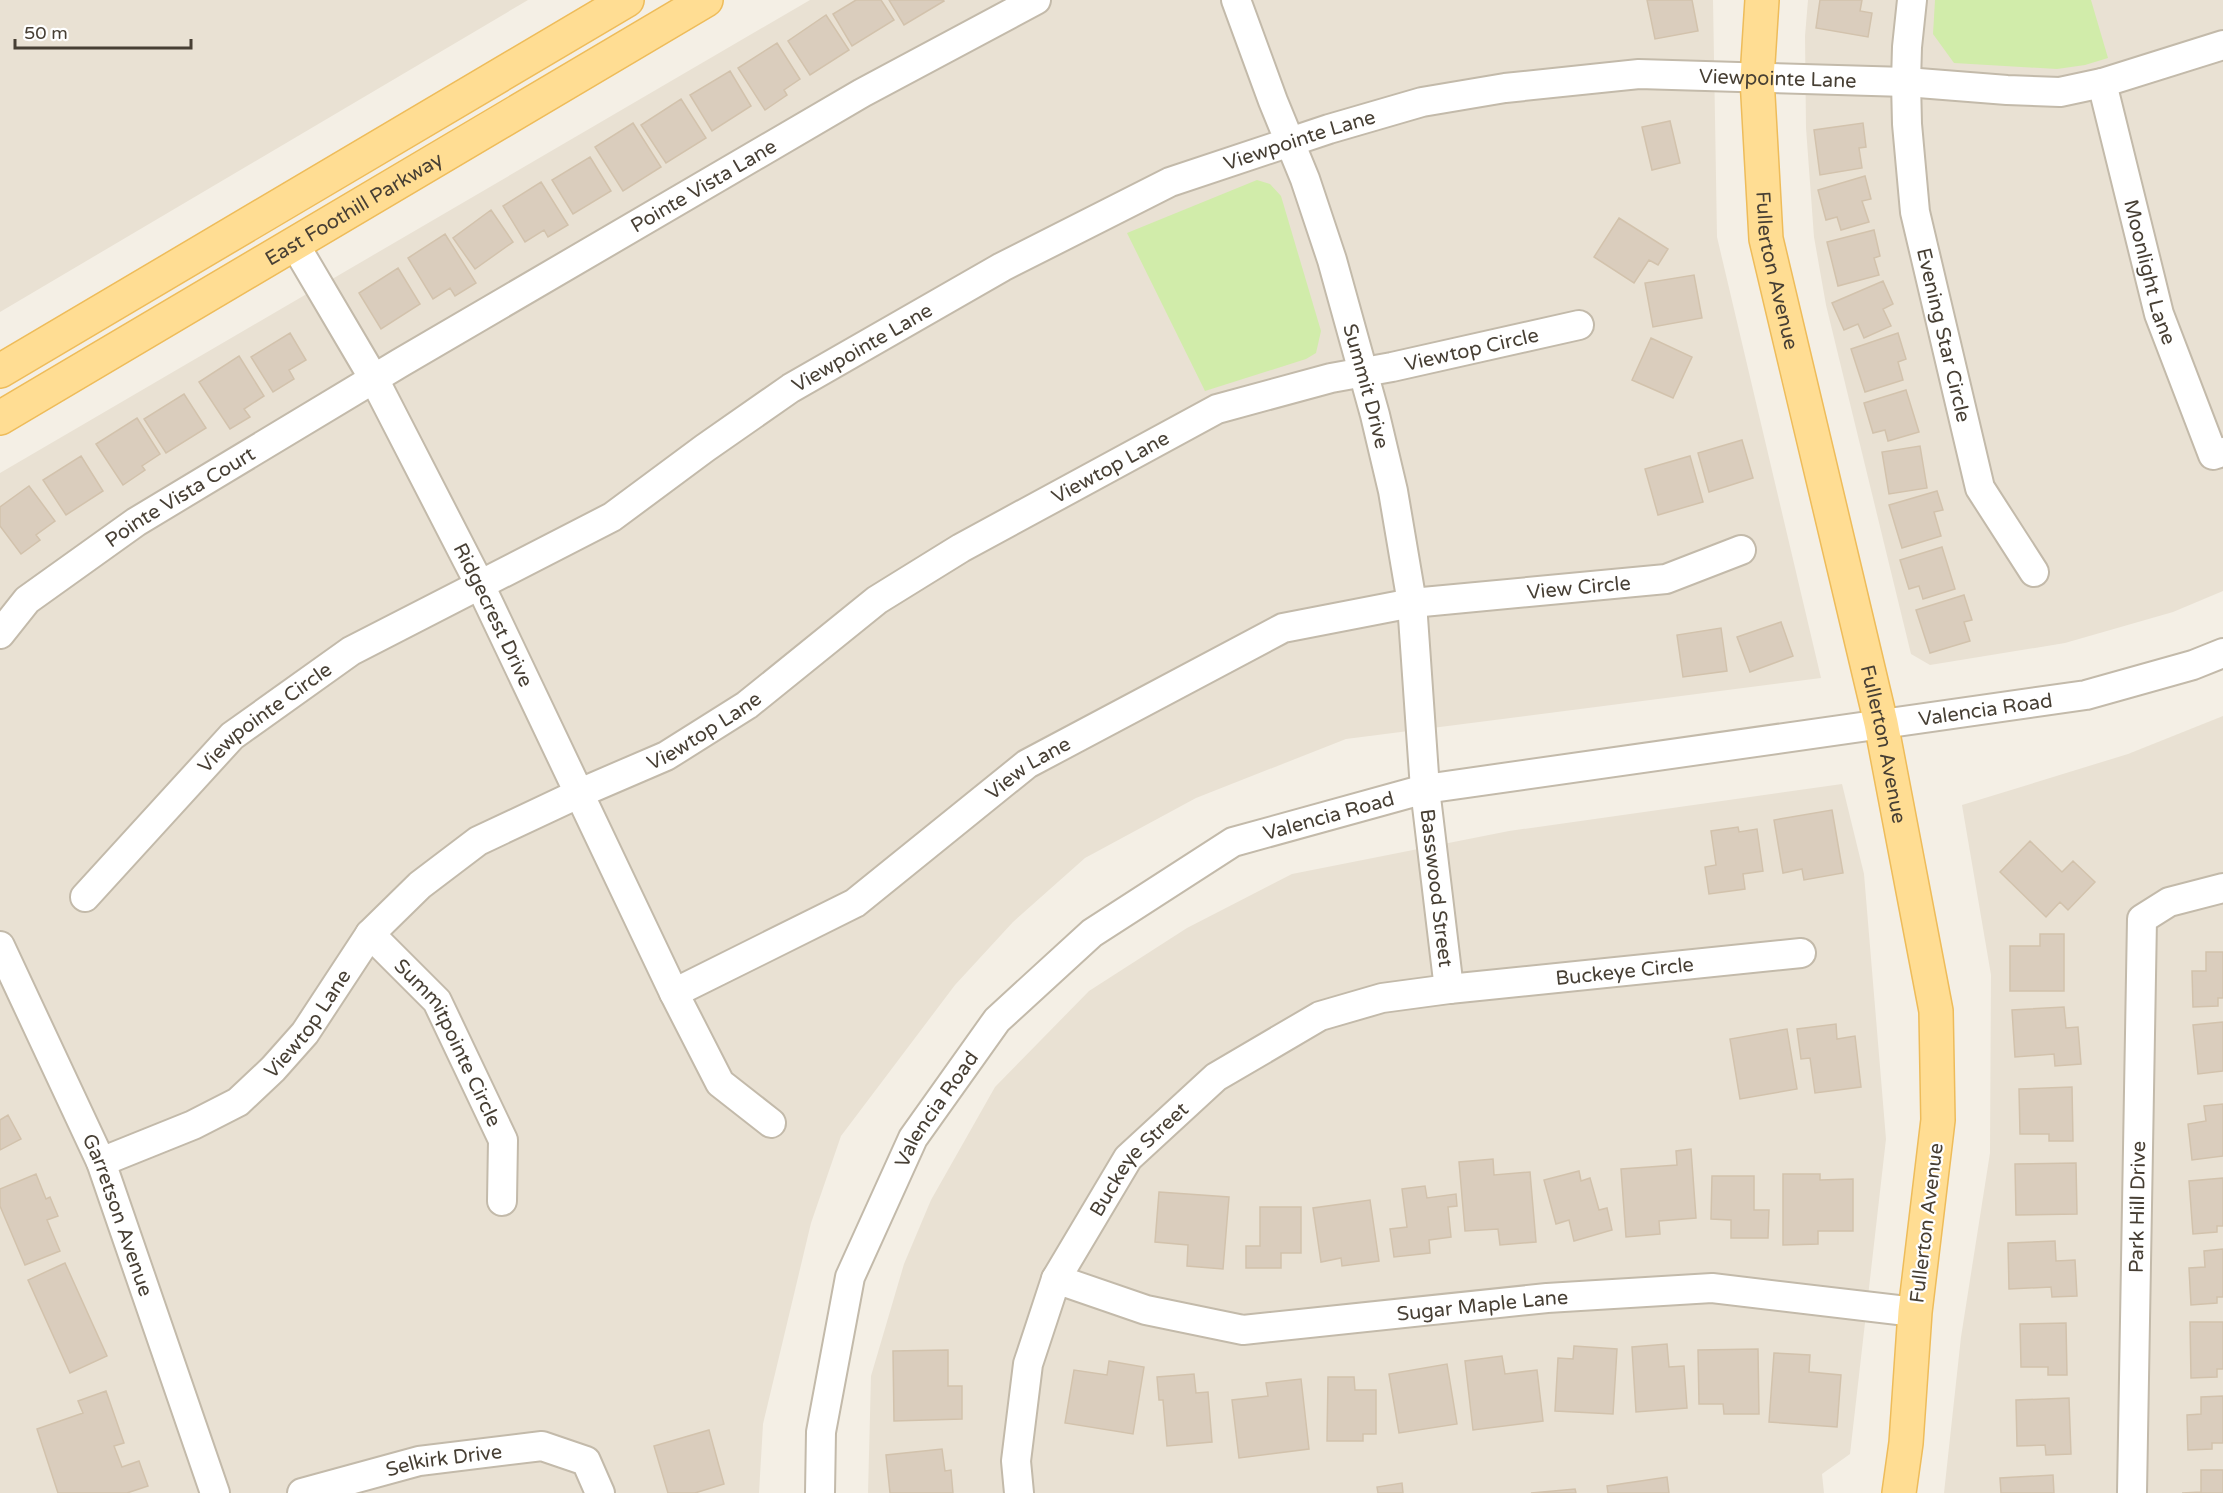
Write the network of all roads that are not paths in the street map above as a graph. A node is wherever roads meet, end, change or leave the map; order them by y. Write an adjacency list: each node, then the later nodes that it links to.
1 (627, 0): 14 (main road, East Foothill Parkway)
2 (706, 0): 12 (main road, East Foothill Parkway)
3 (1036, 0): 16 (street, Pointe Vista Lane)
4 (1236, 0): 11 (street, Summit Drive)
5 (1762, 0): 8 (main road, Fullerton Avenue)
6 (1912, 0): 9 (street, Evening Star Circle)
7 (2223, 45): 10 (street, Viewpointe Lane)
8 (1757, 78): 9 (street, Viewpointe Lane); 11 (street, Viewpointe Lane); 25 (main road, Fullerton Avenue)
9 (1906, 82): 10 (street, Viewpointe Lane); 20 (street, Evening Star Circle)
10 (2102, 83): 18 (street, Moonlight Lane)
11 (1291, 142): 15 (street, Summit Drive); 21 (street, Viewpointe Lane)
12 (295, 245): 16 (street, Ridgecrest Drive); 17 (main road, East Foothill Parkway)
13 (1579, 325): 15 (street, Viewtop Circle)
14 (0, 371)
15 (1363, 372): 22 (street, Summit Drive); 27 (street, Viewtop Lane)
16 (374, 379): 21 (street, Ridgecrest Drive); 23 (street, Pointe Vista Court)
17 (0, 418)
18 (2218, 453)
19 (1741, 550): 22 (street, View Circle)
20 (2034, 572)
21 (480, 585): 27 (street, Ridgecrest Drive); 29 (street, Viewpointe Circle)
22 (1412, 603): 26 (street, Summit Drive); 34 (street, View Lane)
23 (0, 634)
24 (2223, 653): 25 (street, Valencia Road)
25 (1881, 723): 26 (street, Valencia Road); 39 (main road, Fullerton Avenue)
26 (1425, 789): 33 (street, Basswood Street); 43 (street, Valencia Road)
27 (580, 793): 30 (street, Viewtop Lane); 34 (street, Ridgecrest Drive)
28 (2223, 888): 46 (street, Park Hill Drive)
29 (85, 897)
30 (370, 934): 36 (street, Viewtop Lane); 37 (street, Summitpointe Circle)
31 (0, 946): 36 (street, Garretson Avenue)
32 (1802, 953): 33 (street, Buckeye Circle)
33 (1449, 989): 38 (street, Buckeye Street)
34 (674, 993): 35 (street, Ridgecrest Drive)
35 (771, 1123)
36 (101, 1162): 40 (street, Garretson Avenue)
37 (502, 1201)
38 (1056, 1279): 39 (street, Sugar Maple Lane); 44 (street, Buckeye Street)
39 (1915, 1312): 45 (main road, Fullerton Avenue)
40 (215, 1493)
41 (302, 1493): 42 (street, Selkirk Drive)
42 (600, 1493)
43 (820, 1493)
44 (1019, 1493)
45 (1899, 1493)
46 (2132, 1493)

